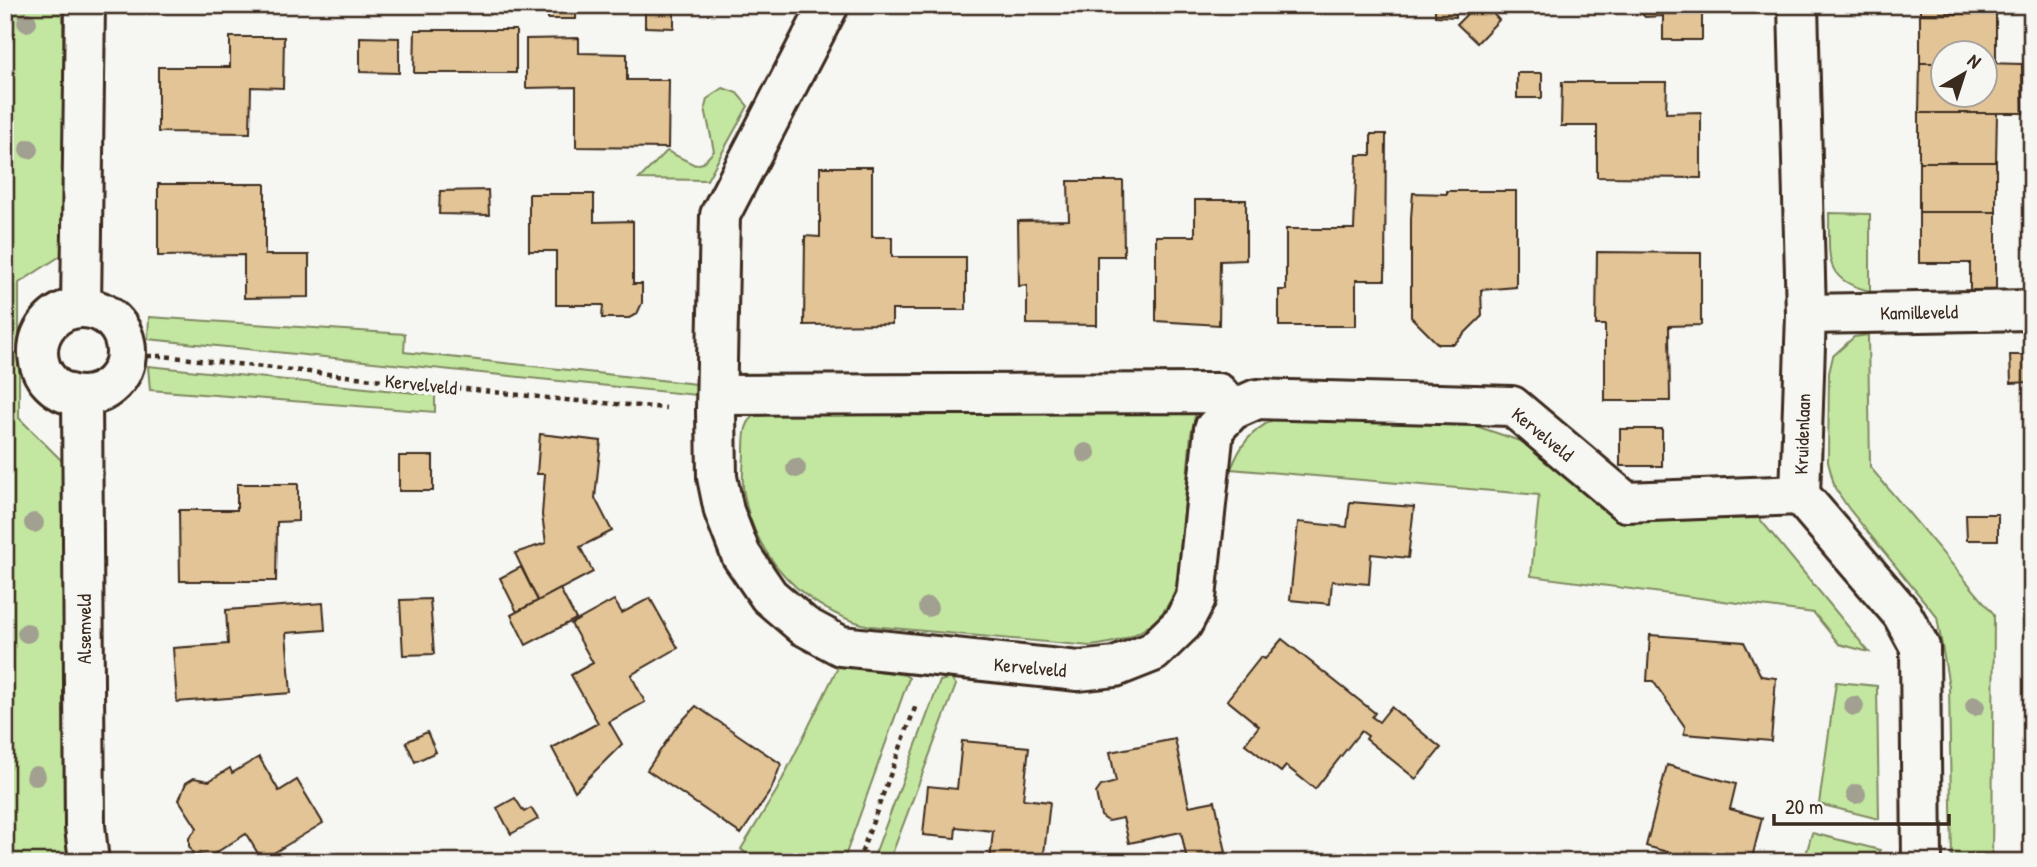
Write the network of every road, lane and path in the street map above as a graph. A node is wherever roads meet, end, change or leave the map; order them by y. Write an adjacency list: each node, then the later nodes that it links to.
1 (85, 5): 4 (street)
2 (829, 5): 9 (street, Kervelveld)
3 (1798, 5): 6 (street, Kruidenlaan)
4 (82, 307): 7 (street); 8 (street)
5 (2032, 310): 6 (street, Kamilleveld)
6 (1806, 314): 11 (street, Kruidenlaan)
7 (127, 356): 8 (street); 9 (path, Kervelveld)
8 (82, 397): 13 (street, Alsemveld)
9 (716, 403): 10 (street); 12 (street, Kervelveld)
10 (1233, 410): 11 (street, Kervelveld); 12 (street, Kervelveld)
11 (1800, 495): 15 (street, Kruidenlaan)
12 (933, 659): 14 (path)
13 (89, 862)
14 (858, 862)
15 (1922, 862)

